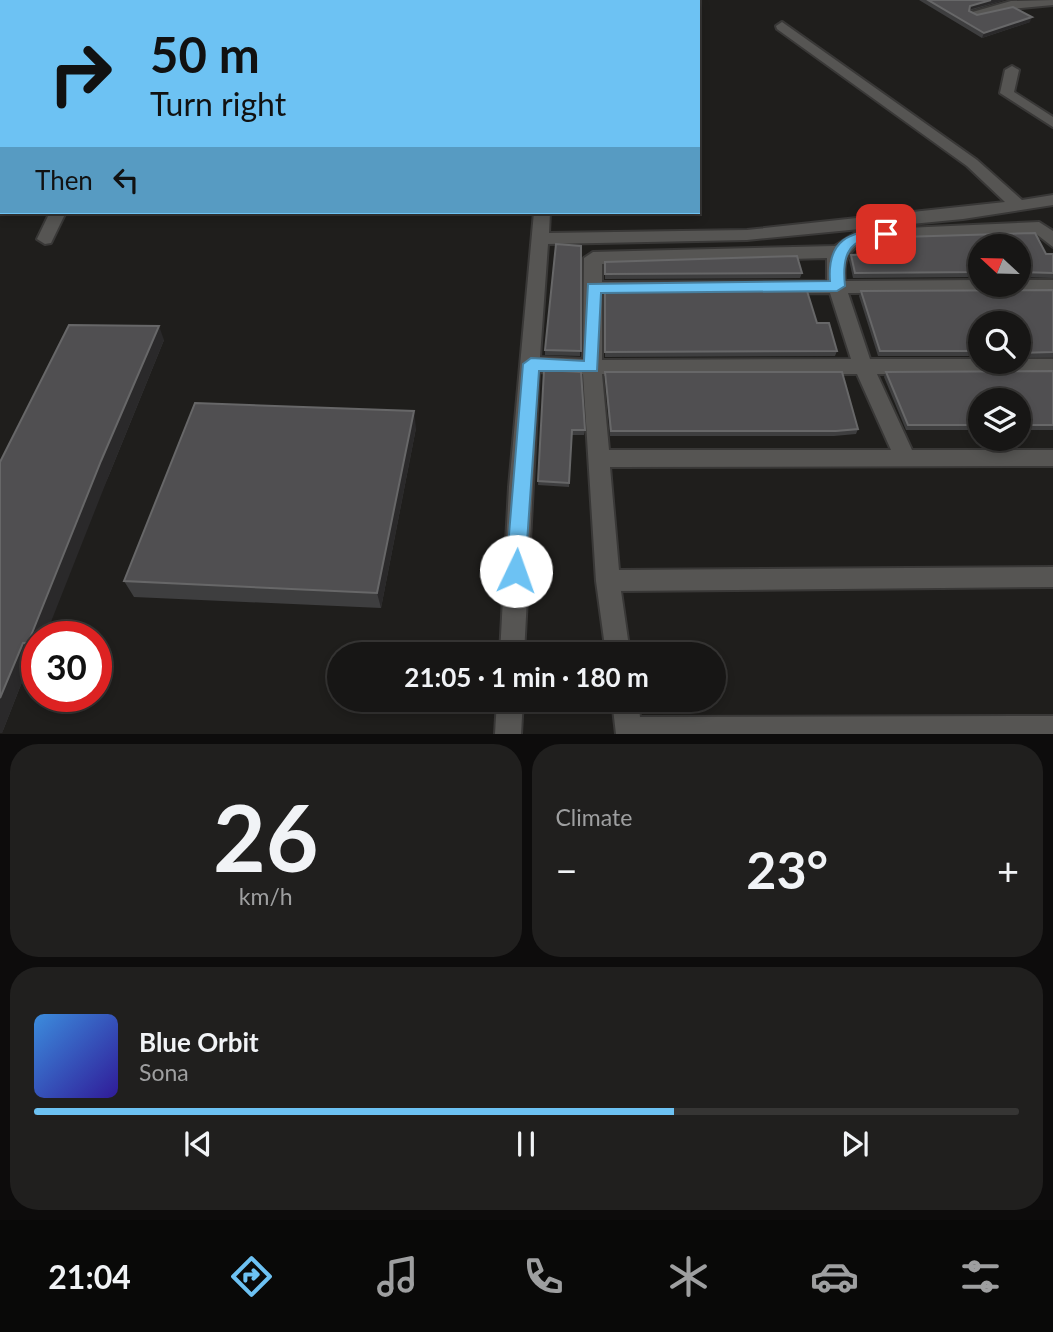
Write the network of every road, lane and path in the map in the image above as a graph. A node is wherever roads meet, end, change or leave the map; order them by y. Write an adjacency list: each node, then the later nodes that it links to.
1 (1053, 1): 2 (street)
2 (975, 13)
3 (782, 26): 7 (street)
4 (1012, 70): 5 (street)
5 (1053, 123)
6 (1053, 200): 7 (street)
7 (1019, 206): 11 (street)
8 (57, 214): 10 (street)
9 (542, 214): 11 (street)
10 (45, 239)
11 (541, 239): 17 (street)
12 (1053, 241): 13 (street)
13 (840, 252): 14 (street); 16 (street)
14 (837, 286): 15 (street); 16 (street); 20 (street)
15 (1053, 286)
16 (594, 288): 19 (street)
17 (531, 364): 19 (street); 26 (street)
18 (1053, 366): 20 (street)
19 (592, 367): 20 (street); 22 (street)
20 (865, 367): 23 (street)
21 (1053, 458): 23 (street)
22 (599, 459): 23 (street); 25 (street)
23 (906, 460)
24 (1053, 577): 25 (street)
25 (608, 581): 27 (street)
26 (513, 642)
27 (616, 642)
28 (510, 712): 32 (street)
29 (626, 712): 31 (street)
30 (1053, 729): 31 (street)
31 (629, 732)
32 (509, 733)

